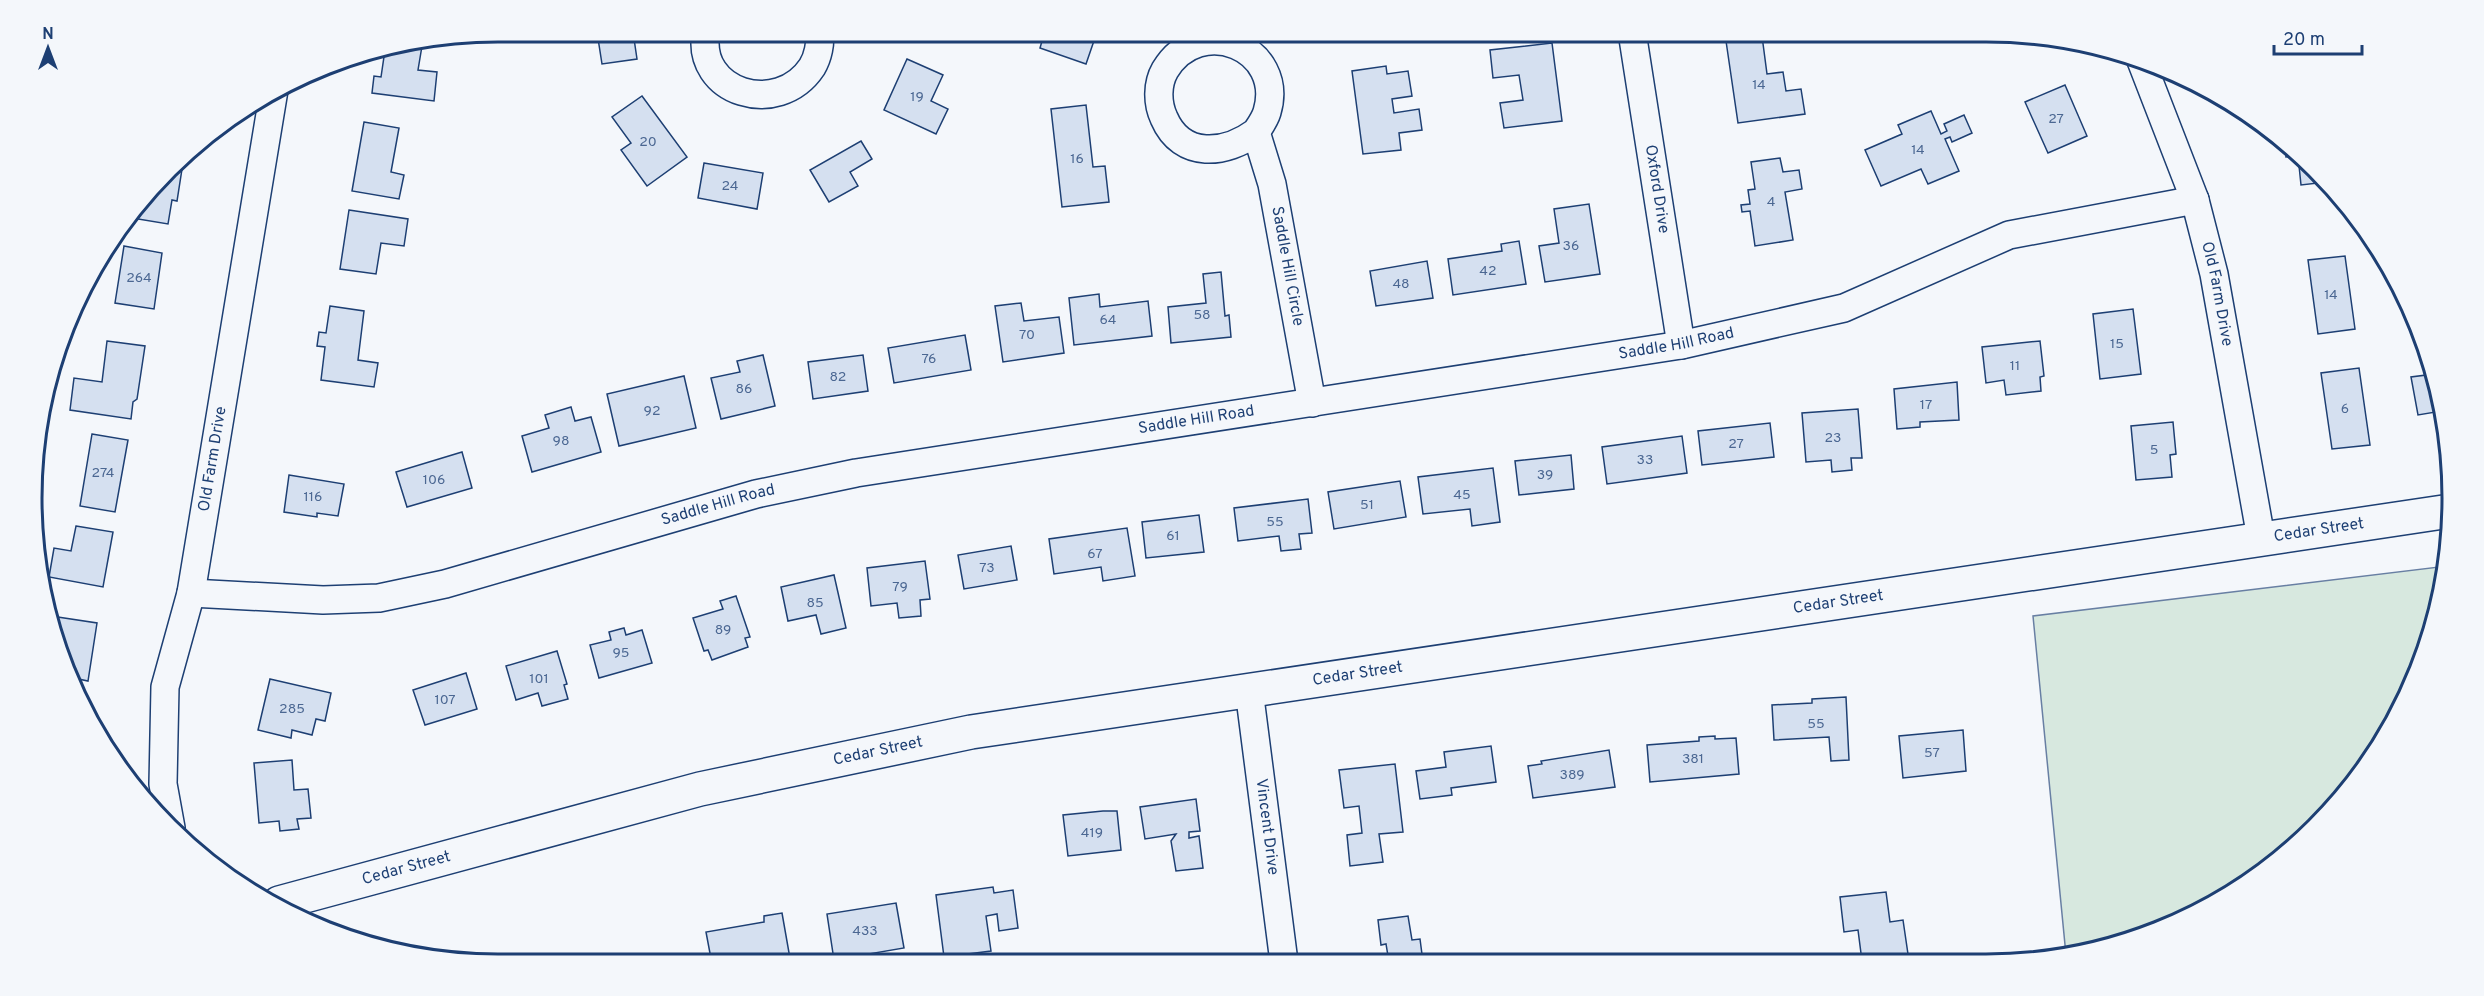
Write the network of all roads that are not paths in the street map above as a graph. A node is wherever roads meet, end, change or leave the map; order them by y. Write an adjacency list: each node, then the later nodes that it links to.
1 (705, 42): 2 (street)
2 (818, 42)
3 (1200, 42): 8 (street)
4 (1232, 42): 8 (street)
5 (1634, 42): 10 (street, Oxford Drive)
6 (2145, 71): 9 (street, Old Farm Drive)
7 (272, 102): 14 (street, Old Farm Drive)
8 (1256, 132): 11 (street, Saddle Hill Circle)
9 (2194, 200): 10 (street, Saddle Hill Road); 13 (street, Old Farm Drive)
10 (1681, 345): 11 (street, Saddle Hill Road)
11 (1312, 403): 14 (street, Saddle Hill Road)
12 (2442, 512): 13 (main road, Cedar Street)
13 (2261, 538): 15 (main road, Cedar Street)
14 (191, 593): 16 (street, Old Farm Drive)
15 (1249, 690): 17 (main road, Cedar Street); 18 (street, Vincent Drive)
16 (168, 812)
17 (285, 901)
18 (1283, 954)

